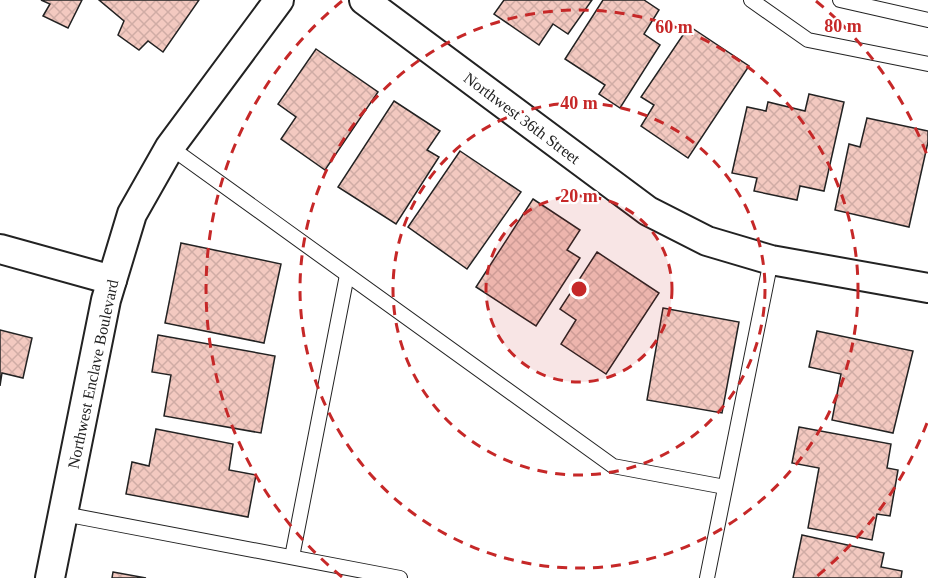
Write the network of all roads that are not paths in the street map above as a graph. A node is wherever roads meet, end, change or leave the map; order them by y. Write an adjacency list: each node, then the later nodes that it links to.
1 (279, 0): 7 (street, Northwest Enclave Boulevard)
2 (364, 0): 9 (street, Northwest 36th Street)
3 (751, 0): 6 (lane)
4 (840, 0): 5 (lane)
5 (928, 20)
6 (928, 64)
7 (170, 147): 10 (lane); 11 (street, Northwest Enclave Boulevard)
8 (0, 249): 11 (street)
9 (771, 260): 12 (street, Northwest 36th Street); 13 (lane)
10 (347, 275): 13 (lane); 15 (lane)
11 (112, 280): 14 (street, Northwest Enclave Boulevard)
12 (928, 288)
13 (725, 488): 18 (lane)
14 (64, 514): 15 (lane); 16 (street, Northwest Enclave Boulevard)
15 (292, 557): 17 (lane)
16 (50, 578)
17 (400, 578)
18 (707, 578)

